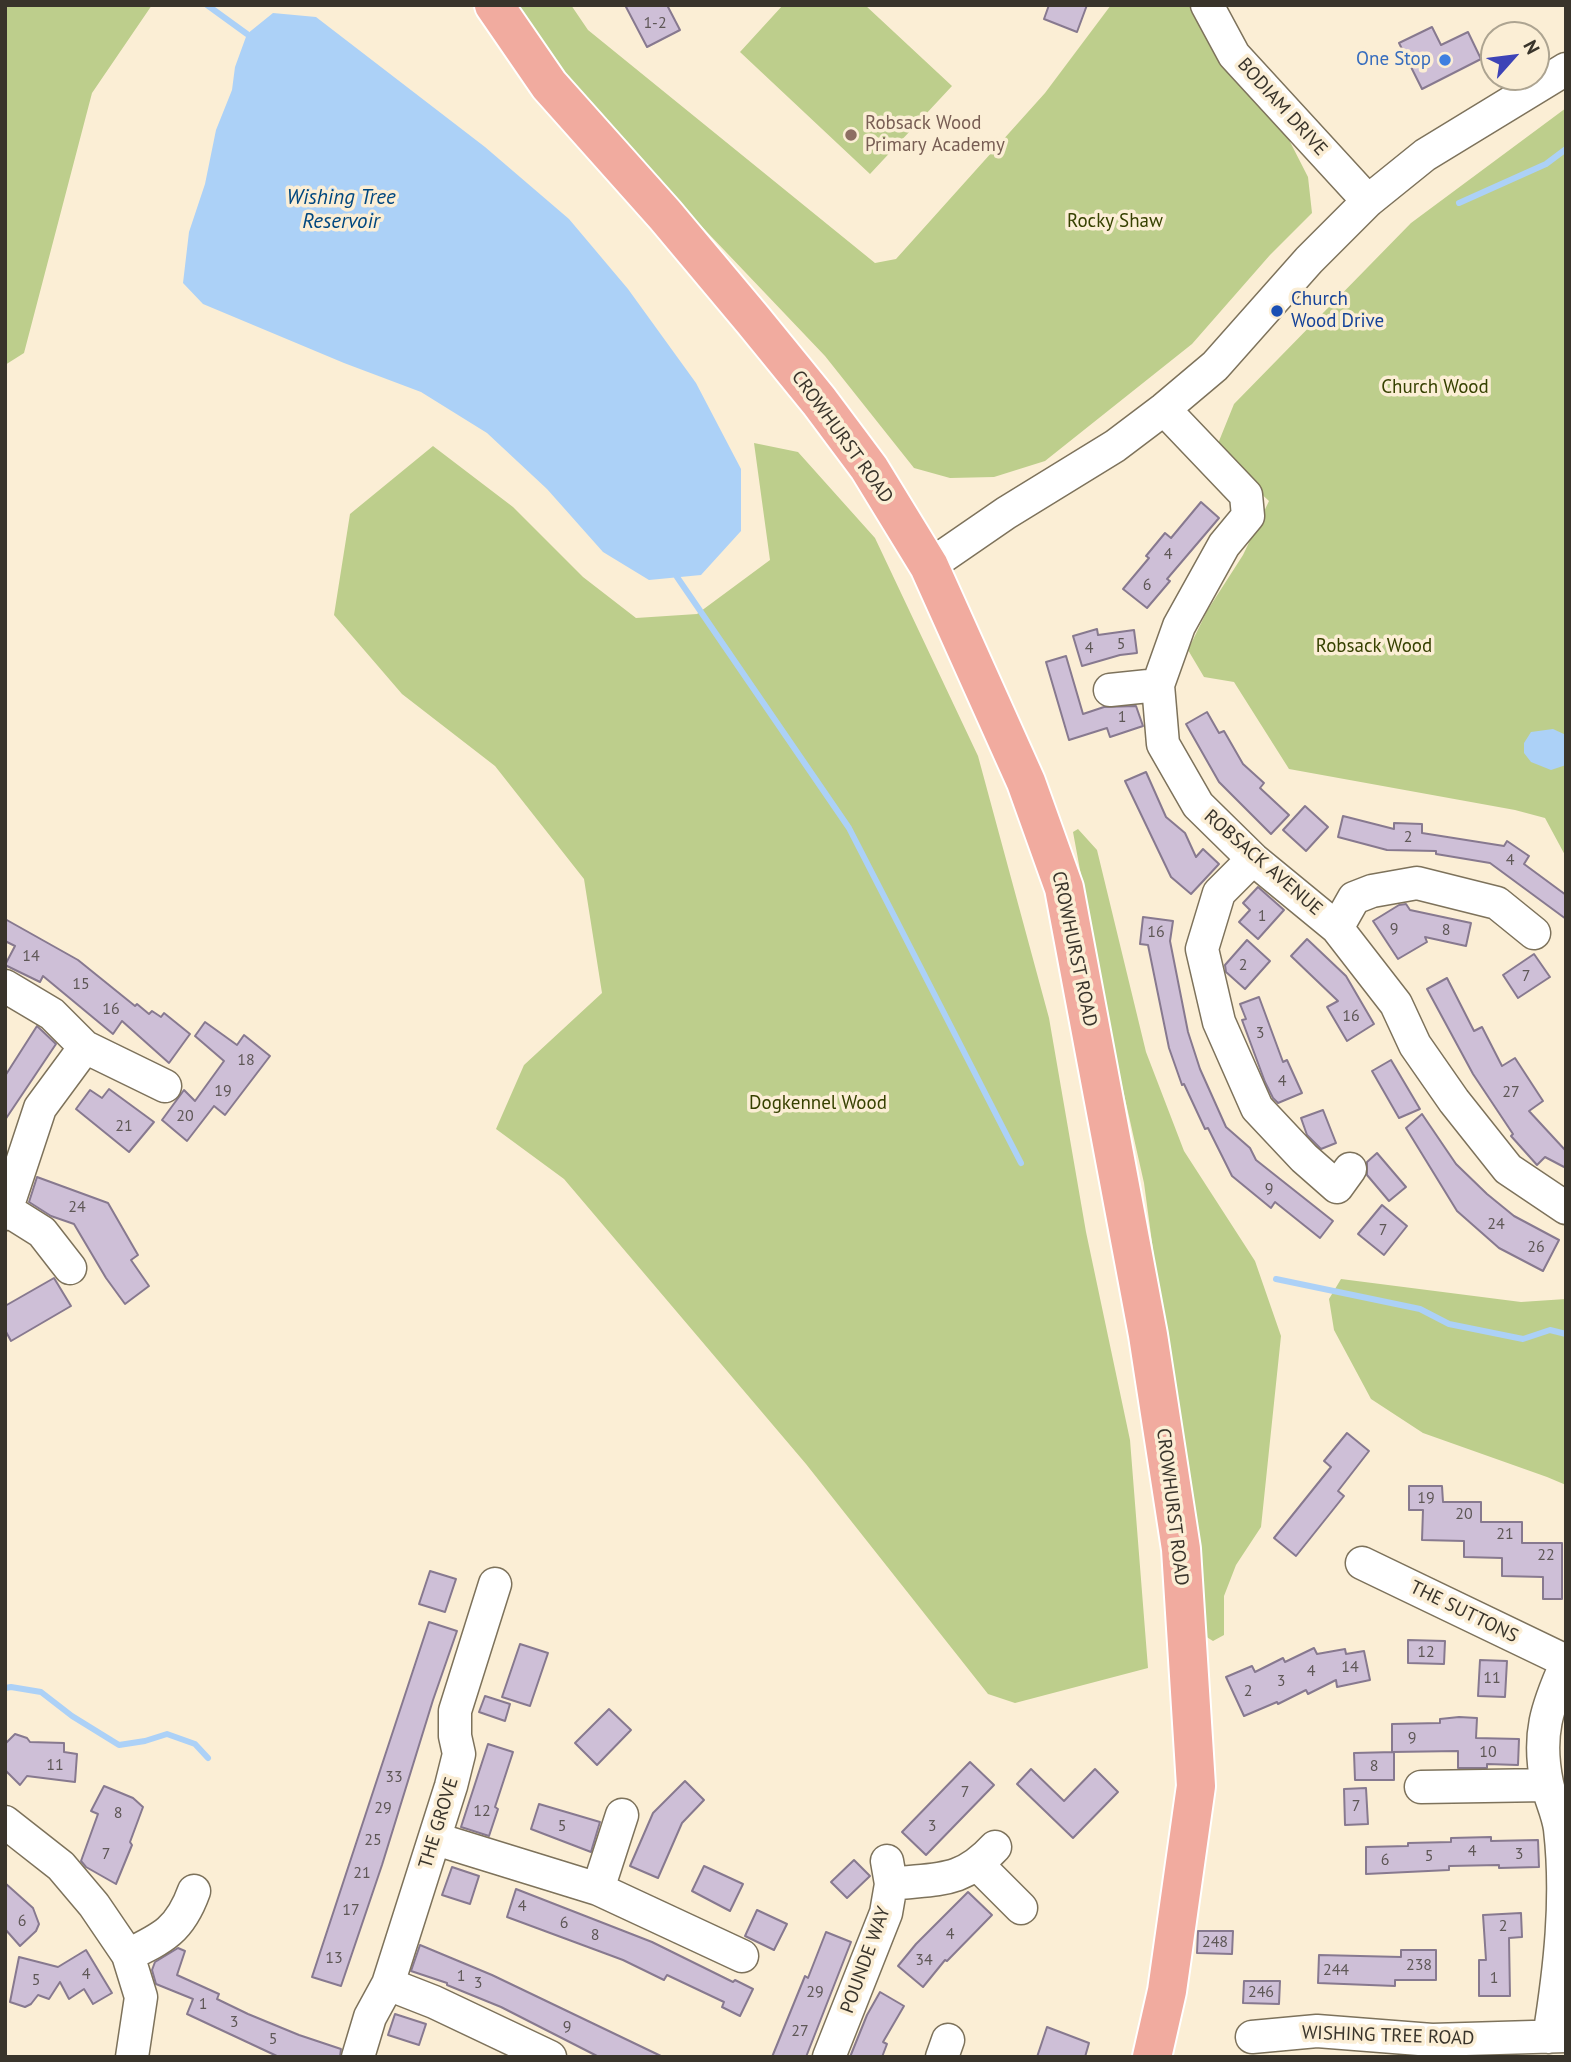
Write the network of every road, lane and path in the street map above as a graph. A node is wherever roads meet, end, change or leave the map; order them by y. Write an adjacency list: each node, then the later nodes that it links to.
1 (494, 5): 6 (main road, CROWHURST ROAD)
2 (1207, 5): 4 (street, BODIAM DRIVE)
3 (1566, 69): 4 (street)
4 (1368, 201): 5 (street)
5 (1164, 410): 6 (street); 7 (street, ROBSACK AVENUE)
6 (929, 566): 40 (main road, CROWHURST ROAD)
7 (1158, 685): 8 (street); 9 (street, ROBSACK AVENUE)
8 (1110, 690)
9 (1253, 859): 10 (street, ROBSACK AVENUE); 15 (street)
10 (1337, 928): 11 (street); 16 (street, ROBSACK AVENUE)
11 (1520, 931)
12 (5, 986): 13 (street)
13 (85, 1047): 14 (street); 17 (street)
14 (165, 1086)
15 (1350, 1169)
16 (1566, 1208)
17 (6, 1212): 18 (street)
18 (69, 1268)
19 (1362, 1563): 21 (street, THE SUTTONS)
20 (495, 1584): 26 (street, THE GROVE)
21 (1566, 1662): 22 (street, THE SUTTONS)
22 (1547, 1785): 23 (street); 34 (street, THE SUTTONS)
23 (1421, 1787)
24 (622, 1815): 27 (street)
25 (5, 1822): 30 (street)
26 (436, 1839): 27 (street); 32 (street, THE GROVE)
27 (598, 1889): 31 (street)
28 (194, 1891): 30 (street)
29 (1021, 1908): 39 (street, POUNDE WAY)
30 (128, 1955): 36 (street)
31 (742, 1956)
32 (388, 1984): 37 (street, THE GROVE); 38 (street)
33 (1252, 2037): 35 (street, WISHING TREE ROAD)
34 (1558, 2037): 35 (street, WISHING TREE ROAD)
35 (1316, 2044)
36 (132, 2057)
37 (358, 2057)
38 (550, 2057)
39 (829, 2057)
40 (1152, 2057)

